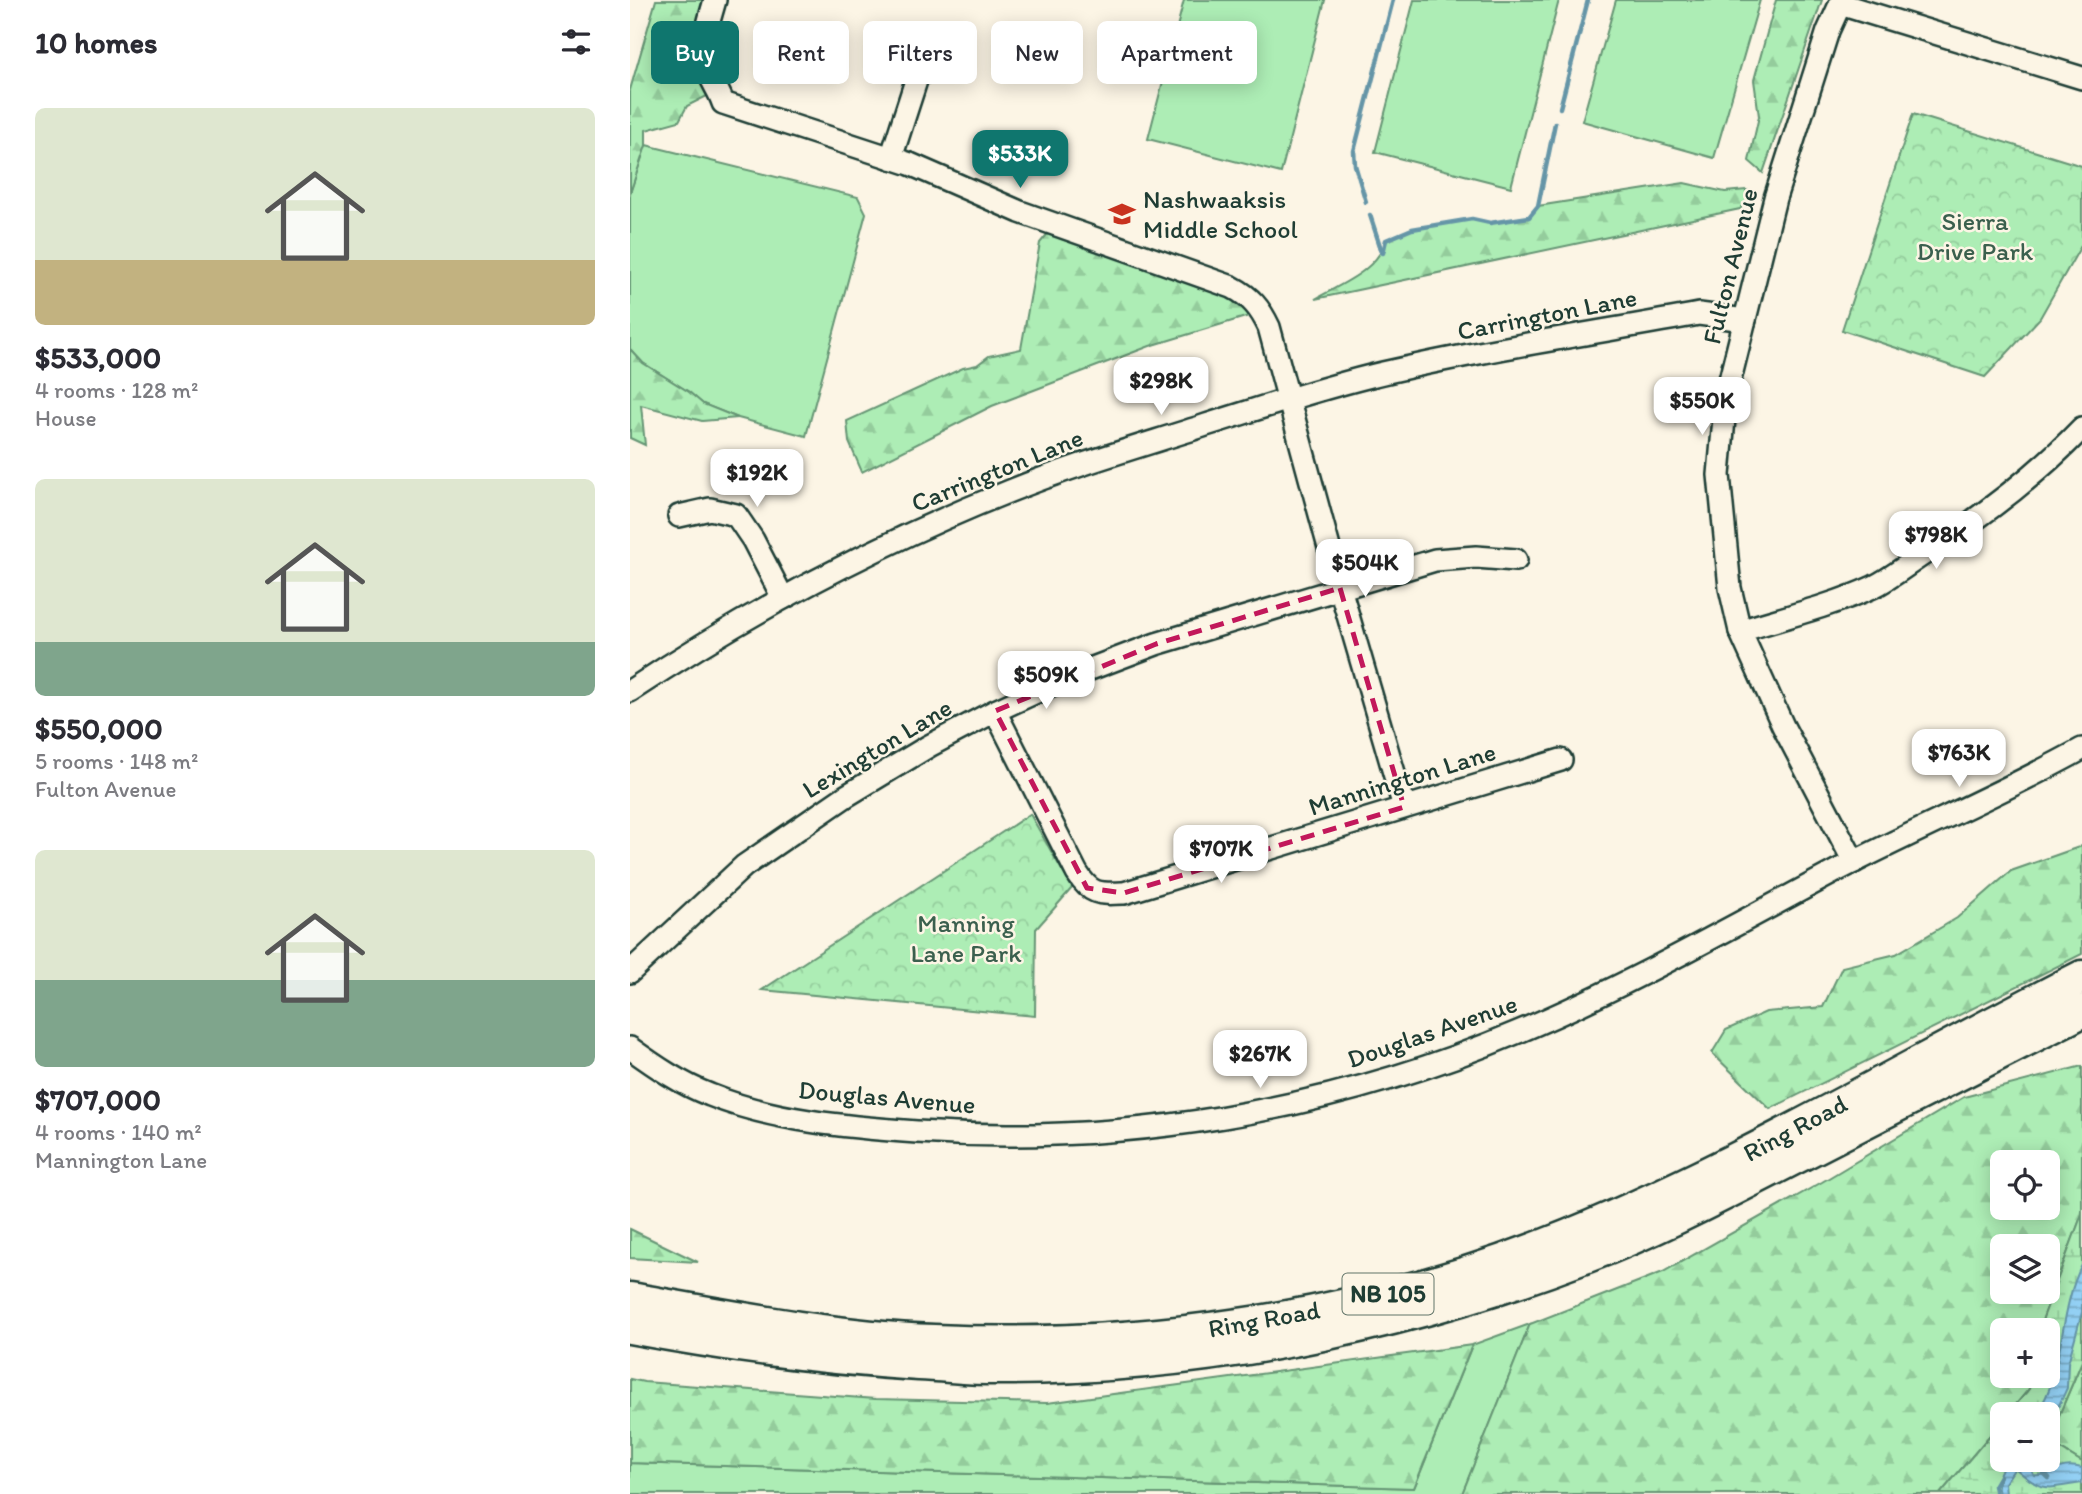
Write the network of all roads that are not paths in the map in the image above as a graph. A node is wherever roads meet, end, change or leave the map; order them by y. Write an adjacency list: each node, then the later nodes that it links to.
1 (715, 0): 5 (street)
2 (1841, 2): 3 (street); 6 (street, Fulton Avenue)
3 (2082, 78)
4 (915, 84): 5 (street)
5 (891, 158): 7 (street)
6 (1745, 320): 7 (street, Carrington Lane); 13 (street, Fulton Avenue)
7 (1289, 400): 11 (street); 12 (street, Carrington Lane)
8 (2082, 428): 13 (street)
9 (679, 516): 12 (street)
10 (1516, 560): 11 (street, Lexington Lane)
11 (1340, 588): 15 (street, Lexington Lane); 18 (street)
12 (783, 598): 14 (street, Carrington Lane)
13 (1740, 631): 19 (street, Fulton Avenue)
14 (630, 691)
15 (995, 711): 18 (street, Mannington Lane); 20 (street, Lexington Lane)
16 (2082, 748): 19 (street, Douglas Avenue)
17 (1561, 760): 18 (street, Mannington Lane)
18 (1404, 807)
19 (1854, 862): 23 (street, Douglas Avenue)
20 (630, 972)
21 (2082, 977): 24 (highway, Ring Road / NB 105)
22 (2082, 1011): 25 (highway, Ring Road / NB 105)
23 (630, 1048)
24 (630, 1298)
25 (630, 1327)

